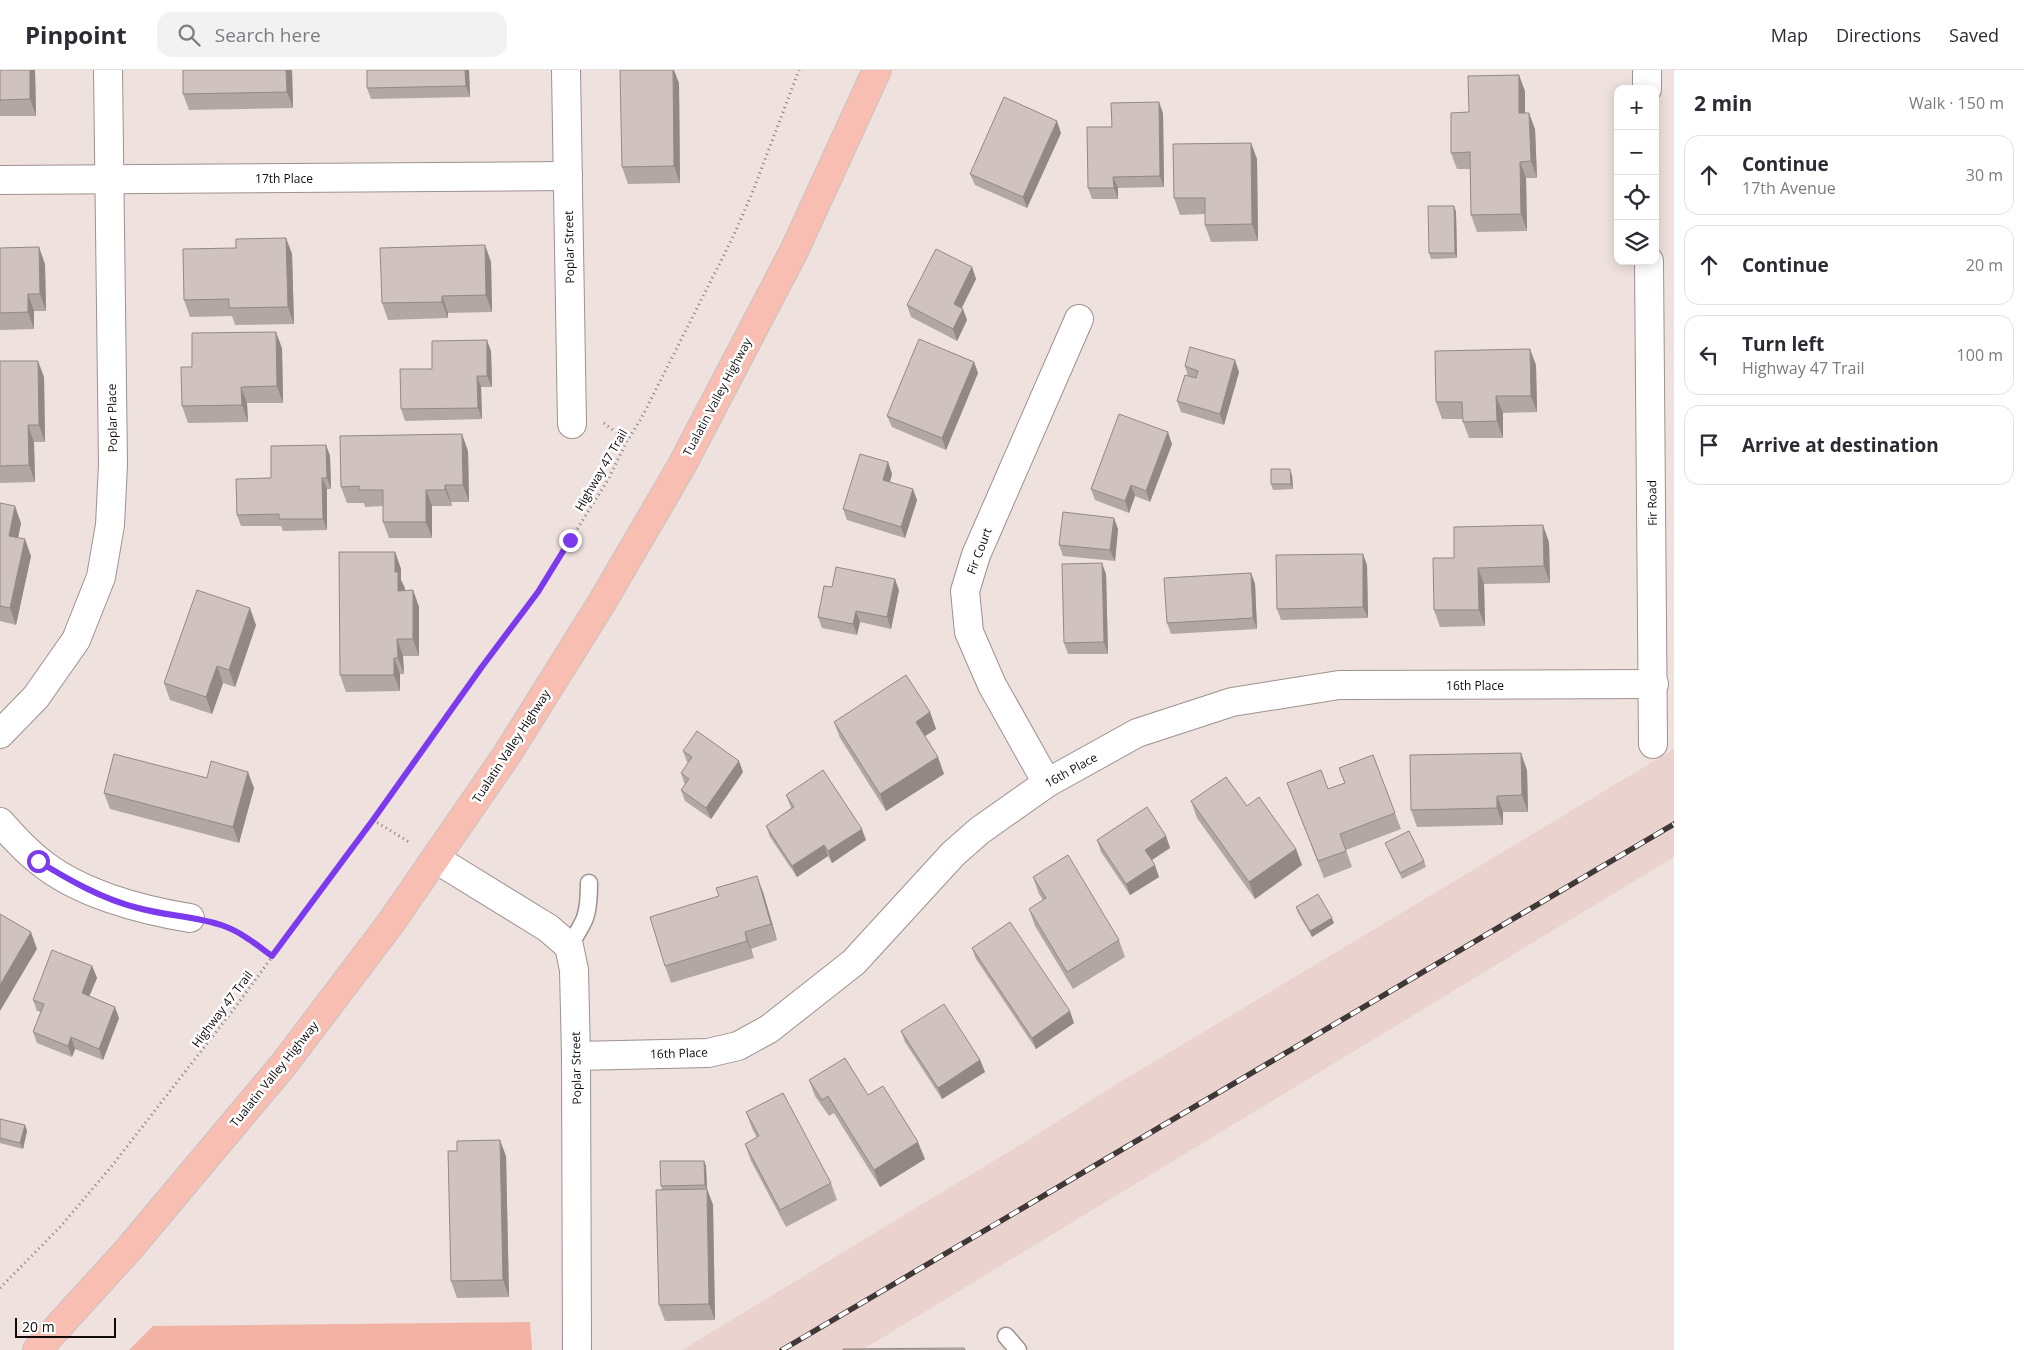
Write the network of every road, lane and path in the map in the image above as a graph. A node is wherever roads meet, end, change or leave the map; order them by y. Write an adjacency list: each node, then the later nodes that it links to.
1 (108, 70): 8 (street, Poplar Place)
2 (566, 70): 7 (street, Poplar Street)
3 (798, 70): 17 (path, Highway 47 Trail)
4 (877, 70): 19 (highway, Tualatin Valley Highway)
5 (1647, 70): 6 (street)
6 (1647, 85)
7 (568, 176): 8 (street, 17th Place); 12 (street, Poplar Street)
8 (110, 179): 9 (street, 17th Place); 14 (street, Poplar Place)
9 (0, 180)
10 (1649, 265): 13 (street, Fir Road)
11 (1079, 319): 16 (street, Fir Court)
12 (572, 424)
13 (1654, 684): 15 (street, Fir Road); 16 (street, 16th Place)
14 (0, 734)
15 (1653, 744)
16 (1047, 783): 24 (street, 16th Place)
17 (373, 820): 19 (path); 23 (path, Highway 47 Trail)
18 (0, 822): 21 (street)
19 (436, 859): 22 (street); 27 (highway, Tualatin Valley Highway)
20 (589, 883): 22 (lane)
21 (190, 918): 23 (path)
22 (569, 946): 24 (street, Poplar Street)
23 (272, 956): 25 (path, Highway 47 Trail)
24 (576, 1056): 28 (street, Poplar Street)
25 (0, 1288)
26 (1006, 1336): 29 (lane)
27 (37, 1350)
28 (577, 1350)
29 (1018, 1350)

